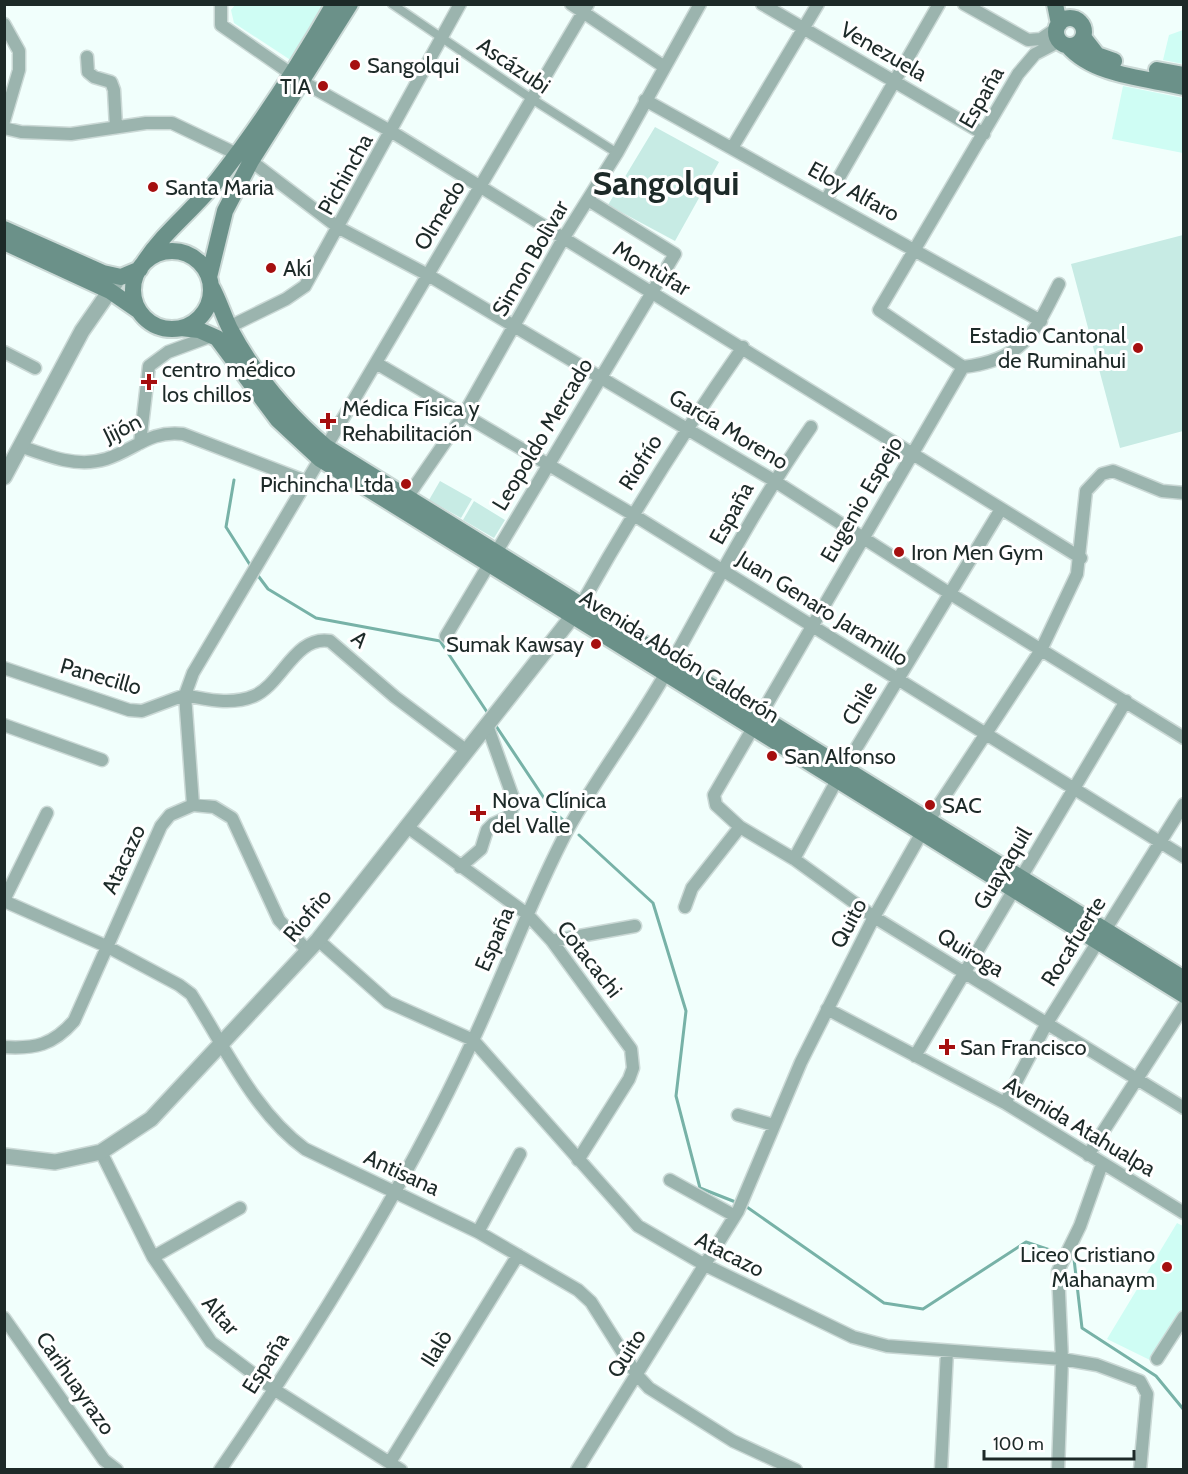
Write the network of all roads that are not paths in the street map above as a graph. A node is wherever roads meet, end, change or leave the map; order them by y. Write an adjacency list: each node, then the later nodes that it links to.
1 (221, 4): 21 (street, Montùfar)
2 (334, 4): 21 (main road)
3 (350, 4): 21 (main road)
4 (392, 4): 17 (street, Ascázubi)
5 (460, 4): 17 (street, Pichincha)
6 (571, 4): 13 (street)
7 (700, 4): 19 (street, Simon Bolìvar)
8 (762, 4): 16 (street, Venezuela)
9 (818, 4): 16 (street)
10 (939, 4): 22 (street)
11 (964, 4): 15 (street)
12 (1055, 4): 15 (main road)
13 (586, 9): 19 (street); 24 (street, Olmedo)
14 (4, 24): 27 (street)
15 (1064, 27): 20 (main road); 23 (main road); 29 (street, España)
16 (803, 28): 22 (street, Venezuela); 30 (street)
17 (442, 38): 24 (street, Ascázubi); 28 (street, Pichincha)
18 (87, 57): 26 (street)
19 (663, 66): 25 (street, Simon Bolìvar)
20 (1184, 75)
21 (298, 79): 28 (street, Montùfar); 32 (main road)
22 (894, 82): 29 (street, Venezuela); 35 (street)
23 (1184, 87)
24 (532, 99): 31 (street, Ascázubi); 33 (street, Olmedo)
25 (645, 100): 30 (street, Eloy Alfaro); 31 (street, Simon Bolìvar)
26 (116, 127): 27 (street, García Moreno); 32 (street, García Moreno)
27 (6, 129)
28 (392, 132): 33 (street, Montùfar); 36 (street, Pichincha)
29 (984, 134): 40 (street, España)
30 (732, 148): 35 (street, Eloy Alfaro)
31 (617, 153): 34 (street, Simon Bolìvar)
32 (244, 157): 36 (street, García Moreno); 41 (main road); 44 (main road)
33 (480, 187): 38 (street, Montùfar); 42 (street, Olmedo)
34 (588, 200): 38 (street, Simon Bolìvar); 47 (street, Leopoldo Mercado)
35 (826, 200): 40 (street, Eloy Alfaro)
36 (339, 228): 42 (street, García Moreno); 51 (street, Pichincha)
37 (4, 229): 43 (main road)
38 (563, 240): 47 (street, Montùfar); 52 (street, Simon Bolìvar)
39 (4, 242): 46 (main road)
40 (915, 249): 50 (street, Eloy Alfaro); 58 (street, España)
41 (141, 267): 43 (main road); 44 (main road); 48 (main road)
42 (428, 275): 52 (street, García Moreno); 57 (street, Olmedo)
43 (121, 277): 46 (street)
44 (210, 282): 51 (main road, Avenida Abdón Calderón); 53 (main road)
45 (1059, 284): 50 (street)
46 (110, 291): 48 (main road); 49 (street)
47 (652, 293): 55 (street, Montùfar); 60 (street, Leopoldo Mercado)
48 (135, 307): 49 (street); 53 (main road)
49 (96, 311): 65 (street)
50 (1041, 321): 58 (street)
51 (229, 327): 66 (main road, Avenida Abdón Calderón)
52 (514, 327): 60 (street, García Moreno); 61 (street, Simon Bolìvar)
53 (181, 328): 54 (main road)
54 (214, 335): 64 (street); 66 (main road, Avenida Abdón Calderón)
55 (743, 347): 63 (street, Riofrío); 67 (street, Montùfar)
56 (4, 352): 59 (street)
57 (376, 363): 61 (street, Juan Genaro Jaramillo); 66 (street, Olmedo)
58 (963, 367): 67 (street, Eugenio Espejo)
59 (35, 368)
60 (601, 377): 63 (street, García Moreno); 68 (street, Leopoldo Mercado)
61 (464, 416): 68 (street, Juan Genaro Jaramillo); 73 (street, Simon Bolìvar)
62 (811, 427): 70 (street, España)
63 (686, 428): 70 (street, García Moreno); 75 (street, Riofrío)
64 (140, 443): 65 (street, Jijón); 71 (street, Jijón)
65 (20, 446): 69 (street)
66 (323, 453): 71 (street, Olmedo); 73 (main road, Avenida Abdón Calderón); 77 (main road, Avenida Abdón Calderón)
67 (911, 454): 74 (street, Montùfar); 76 (street, Eugenio Espejo)
68 (548, 464): 75 (street, Juan Genaro Jaramillo); 77 (street, Leopoldo Mercado)
69 (4, 477)
70 (773, 480): 76 (street, García Moreno); 79 (street, España)
71 (308, 482): 88 (street, Olmedo)
72 (1184, 493): 78 (street, Quito)
73 (408, 496): 77 (main road, Avenida Abdón Calderón)
74 (1001, 509): 78 (street, Montùfar); 80 (street, Chile)
75 (632, 514): 79 (street, Juan Genaro Jaramillo); 81 (street, Riofrío)
76 (863, 537): 80 (street, García Moreno); 82 (street, Eugenio Espejo)
77 (492, 557): 81 (main road, Avenida Abdón Calderón); 83 (street, Leopoldo Mercado)
78 (1081, 558): 84 (street, Quito)
79 (723, 570): 82 (street, Juan Genaro Jaramillo); 85 (street, España)
80 (949, 594): 84 (street, García Moreno); 87 (street, Chile)
81 (577, 611): 85 (main road, Avenida Abdón Calderón); 90 (street, Riofrìo)
82 (812, 626): 87 (street, Juan Genaro Jaramillo); 91 (street, Eugenio Espejo)
83 (446, 636)
84 (1041, 650): 89 (street, García Moreno); 93 (street, Quito)
85 (669, 667): 91 (main road, Avenida Abdón Calderón); 112 (street, España)
86 (4, 668): 88 (street, Panecillo)
87 (897, 680): 93 (street, Juan Genaro Jaramillo); 97 (street, Chile)
88 (185, 695): 95 (street, A); 100 (street)
89 (1126, 701): 94 (street, García Moreno); 98 (street, Guayaquil)
90 (491, 721): 95 (street, Riofrìo); 108 (street)
91 (757, 722): 97 (main road, Avenida Abdón Calderón); 103 (street, Eugenio Espejo)
92 (4, 725): 96 (street)
93 (984, 734): 98 (street, Juan Genaro Jaramillo); 104 (street, Quito)
94 (1184, 738)
95 (467, 751): 102 (street, Riofrìo)
96 (102, 760)
97 (841, 774): 104 (main road, Avenida Abdón Calderón); 107 (street, Chile)
98 (1073, 790): 105 (street, Juan Genaro Jaramillo); 109 (street, Guayaquil)
99 (1184, 804): 105 (street, Rocafuerte)
100 (193, 806): 117 (street, Atacazo); 118 (street, Atacazo)
101 (47, 813): 110 (street)
102 (406, 826): 108 (street, Cotacachi); 117 (street, Riofrìo)
103 (740, 827): 107 (street, Quiroga); 111 (street)
104 (926, 827): 109 (main road, Avenida Abdón Calderón); 113 (street, Quito)
105 (1161, 843): 106 (street, Juan Genaro Jaramillo); 115 (street, Rocafuerte)
106 (1184, 857)
107 (794, 859): 113 (street, Quiroga)
108 (460, 867): 112 (street, Cotacachi)
109 (1017, 884): 115 (main road, Avenida Abdón Calderón); 119 (street, Guayaquil)
110 (4, 901): 118 (street, Antisana)
111 (685, 907)
112 (527, 914): 116 (street, Cotacachi); 125 (street, España)
113 (874, 917): 119 (street, Quiroga); 123 (street, Quito)
114 (634, 926): 116 (street)
115 (1100, 935): 120 (main road, Avenida Abdón Calderón); 121 (main road, Avenida Abdón Calderón); 124 (street, Rocafuerte)
116 (552, 941): 138 (street, Cotacachi)
117 (313, 945): 125 (street, Atacazo); 126 (street, Riofrìo)
118 (106, 946): 126 (street, Antisana); 127 (street, Atacazo)
119 (965, 972): 124 (street, Quiroga); 128 (street, Guayaquil)
120 (1184, 980)
121 (1184, 995)
122 (1184, 1006): 129 (street)
123 (827, 1009): 128 (street, Avenida Atahualpa); 133 (street, Quito)
124 (1047, 1023): 129 (street, Quiroga); 130 (street, Rocafuerte)
125 (473, 1040): 138 (street, Atacazo); 141 (street, España)
126 (221, 1041): 134 (street, Riofrìo); 141 (street, Antisana)
127 (4, 1047)
128 (915, 1056): 130 (street, Avenida Atahualpa)
129 (1138, 1079): 131 (street, Quiroga); 136 (street)
130 (1005, 1103): 136 (street, Avenida Atahualpa)
131 (1184, 1108)
132 (738, 1115): 133 (street)
133 (774, 1125): 143 (street, Quito)
134 (101, 1152): 137 (street, Riofrìo); 147 (street, Altar)
135 (520, 1154): 145 (street)
136 (1088, 1155): 139 (street, Avenida Atahualpa)
137 (4, 1156)
138 (578, 1160): 148 (street, Atacazo)
139 (1102, 1164): 144 (street, Avenida Atahualpa); 152 (street)
140 (670, 1180): 143 (street)
141 (395, 1190): 145 (street, Antisana); 155 (street, España)
142 (240, 1208): 147 (street)
143 (737, 1213): 148 (street, Quito)
144 (1184, 1213)
145 (478, 1232): 146 (street, Antisana)
146 (518, 1255): 154 (street, Antisana); 156 (street, Ilalò)
147 (153, 1257): 155 (street, Altar)
148 (705, 1265): 151 (street, Atacazo); 154 (street, Quito)
149 (1184, 1317): 153 (street)
150 (4, 1318): 157 (street, Carihuayrazo)
151 (947, 1351): 152 (street, Atacazo); 162 (street)
152 (1062, 1359): 163 (street); 164 (street, Atacazo)
153 (1157, 1359)
154 (637, 1375): 160 (street, Quito); 161 (street, Antisana)
155 (275, 1390): 156 (street, Altar); 158 (street, España)
156 (390, 1462): 159 (street, Altar)
157 (117, 1470)
158 (220, 1470)
159 (401, 1470)
160 (577, 1470)
161 (796, 1470)
162 (941, 1470)
163 (1058, 1470)
164 (1140, 1470)

